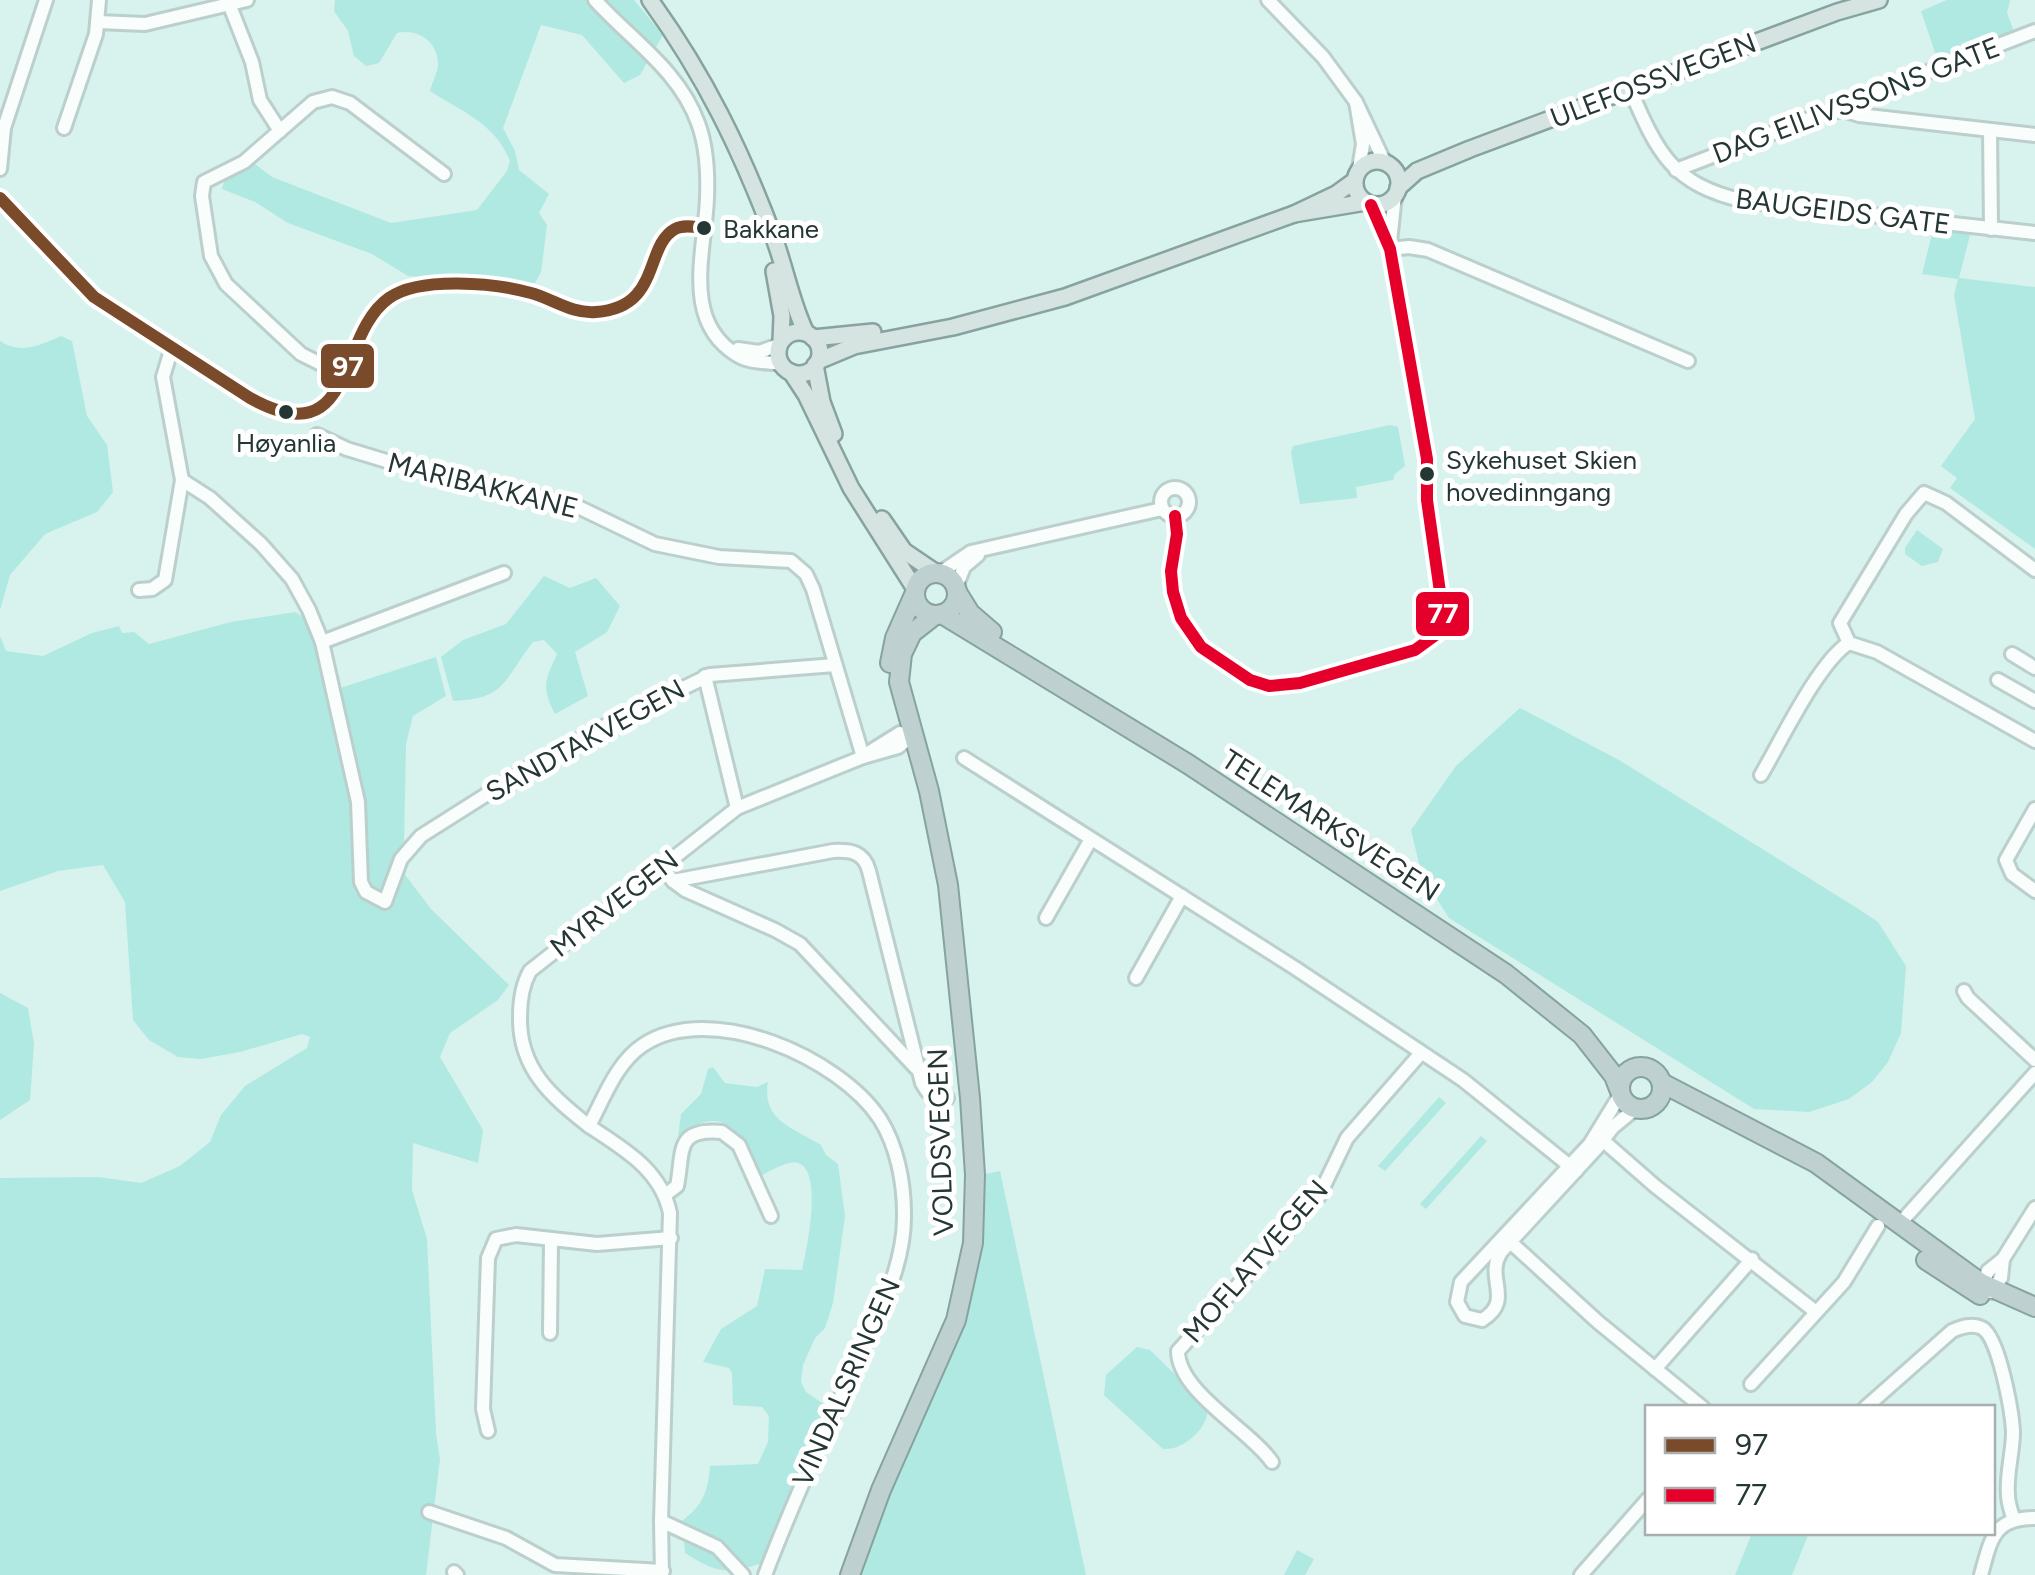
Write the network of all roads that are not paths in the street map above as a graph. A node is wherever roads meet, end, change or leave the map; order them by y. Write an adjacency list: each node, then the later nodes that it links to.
1 (46, 0): 22 (street)
2 (98, 0): 11 (street)
3 (247, 0): 9 (street)
4 (595, 0): 31 (street)
5 (650, 0): 29 (main road)
6 (1268, 0): 14 (street)
7 (1862, 0): 10 (main road, ULEFOSSVEGEN)
8 (1879, 0): 10 (main road, ULEFOSSVEGEN)
9 (230, 6): 11 (street); 18 (street)
10 (1837, 12): 13 (main road, ULEFOSSVEGEN)
11 (98, 22): 16 (street)
12 (2035, 31): 15 (street, DAG EILIVSSONS GATE)
13 (1630, 90): 20 (main road, ULEFOSSVEGEN); 23 (street, BAUGEIDS GATE)
14 (1356, 102): 21 (street); 25 (street)
15 (1842, 110): 17 (street); 23 (street, DAG EILIVSSONS GATE)
16 (64, 128)
17 (1990, 130): 19 (street); 32 (street, BAUGEIDS GATE)
18 (280, 131): 24 (street); 43 (street)
19 (2035, 135)
20 (1470, 149): 21 (main road, ULEFOSSVEGEN); 26 (main road, ULEFOSSVEGEN)
21 (1389, 164): 25 (main road); 26 (main road)
22 (0, 169)
23 (1676, 170): 32 (street, BAUGEIDS GATE)
24 (444, 174)
25 (1357, 175): 28 (main road); 30 (main road)
26 (1397, 191): 28 (main road); 34 (street)
27 (0, 198): 39 (street)
28 (1368, 203): 30 (main road); 34 (street)
29 (763, 213): 36 (main road); 38 (main road)
30 (1294, 214): 35 (main road)
31 (704, 228): 37 (street); 43 (street)
32 (1991, 228): 33 (street, BAUGEIDS GATE)
33 (2035, 234)
34 (1390, 249): 40 (street); 47 (street)
35 (971, 320): 36 (main road); 41 (main road)
36 (810, 336): 38 (main road); 41 (main road)
37 (722, 342): 38 (street); 42 (street)
38 (780, 343): 42 (main road)
39 (172, 347): 43 (street); 45 (street)
40 (1688, 360)
41 (816, 363): 42 (main road); 51 (main road)
42 (786, 368): 54 (main road)
43 (345, 376)
44 (317, 435): 59 (street, MARIBAKKANE)
45 (182, 480): 53 (street); 56 (street)
46 (1162, 509): 47 (street); 47 (street); 48 (street)
47 (1175, 516)
48 (988, 548): 51 (street); 52 (street)
49 (2035, 570): 57 (street)
50 (504, 573): 56 (street)
51 (937, 573): 52 (highway); 54 (highway)
52 (957, 589): 55 (highway); 61 (highway, TELEMARKSVEGEN)
53 (139, 590)
54 (914, 592): 55 (highway); 65 (highway, VOLDSVEGEN)
55 (939, 615): 61 (highway, TELEMARKSVEGEN); 65 (highway, VOLDSVEGEN)
56 (322, 642): 62 (street, SANDTAKVEGEN)
57 (1849, 644): 66 (street); 69 (street)
58 (2012, 654): 60 (street)
59 (835, 665): 62 (street, SANDTAKVEGEN); 67 (street, MARIBAKKANE)
60 (2035, 668)
61 (1038, 670): 80 (highway, TELEMARKSVEGEN)
62 (704, 676): 70 (street)
63 (1998, 680): 64 (street)
64 (2035, 702)
65 (905, 738): 67 (street, MYRVEGEN); 123 (highway, VOLDSVEGEN)
66 (2035, 741)
67 (863, 758): 70 (street, MYRVEGEN)
68 (964, 758): 72 (street)
69 (1760, 775)
70 (738, 808): 73 (street, MYRVEGEN)
71 (2035, 808): 75 (street)
72 (1090, 839): 76 (street); 77 (street)
73 (661, 866): 74 (street); 91 (street, MYRVEGEN)
74 (673, 881): 84 (street); 84 (street)
75 (2035, 891)
76 (1182, 896): 78 (street); 81 (street)
77 (1046, 918)
78 (1136, 978)
79 (1964, 991): 82 (street)
80 (1585, 1038): 83 (highway, TELEMARKSVEGEN); 87 (highway, TELEMARKSVEGEN)
81 (1422, 1053): 93 (street); 113 (street, MOFLATVEGEN)
82 (2035, 1060)
83 (1633, 1068): 86 (highway, TELEMARKSVEGEN); 87 (highway)
84 (918, 1070): 88 (street)
85 (2035, 1073): 97 (street)
86 (1662, 1083): 89 (highway); 90 (highway, TELEMARKSVEGEN)
87 (1620, 1092): 89 (highway, TELEMARKSVEGEN); 92 (street)
88 (947, 1098)
89 (1644, 1107): 90 (highway, TELEMARKSVEGEN); 92 (street)
90 (1714, 1113): 103 (highway, TELEMARKSVEGEN)
91 (589, 1126): 94 (street); 122 (street, VINDALSRINGEN)
92 (1600, 1138): 93 (street); 102 (street)
93 (1572, 1168): 100 (street)
94 (665, 1195): 96 (street); 99 (street)
95 (2035, 1208): 103 (street)
96 (771, 1216)
97 (1903, 1220)
98 (1878, 1226): 105 (street)
99 (671, 1238): 101 (street); 118 (street)
100 (1507, 1240): 100 (street); 108 (street)
101 (551, 1241): 107 (street); 112 (street)
102 (1752, 1260): 105 (street); 108 (street)
103 (1986, 1290): 104 (highway, TELEMARKSVEGEN); 106 (highway, TELEMARKSVEGEN)
104 (2035, 1306)
105 (1816, 1312): 109 (street)
106 (2035, 1316)
107 (550, 1333)
108 (1655, 1368): 110 (street)
109 (1751, 1384)
110 (1699, 1405)
111 (1868, 1405): 116 (street)
112 (488, 1431)
113 (1272, 1462)
114 (1645, 1502): 124 (street)
115 (429, 1512): 119 (street)
116 (2013, 1518): 117 (street); 125 (street)
117 (2035, 1518)
118 (661, 1521): 120 (street); 121 (street)
119 (555, 1570): 120 (street)
120 (662, 1573)
121 (743, 1575)
122 (766, 1575)
123 (850, 1575)
124 (1581, 1575)
125 (1981, 1575)

